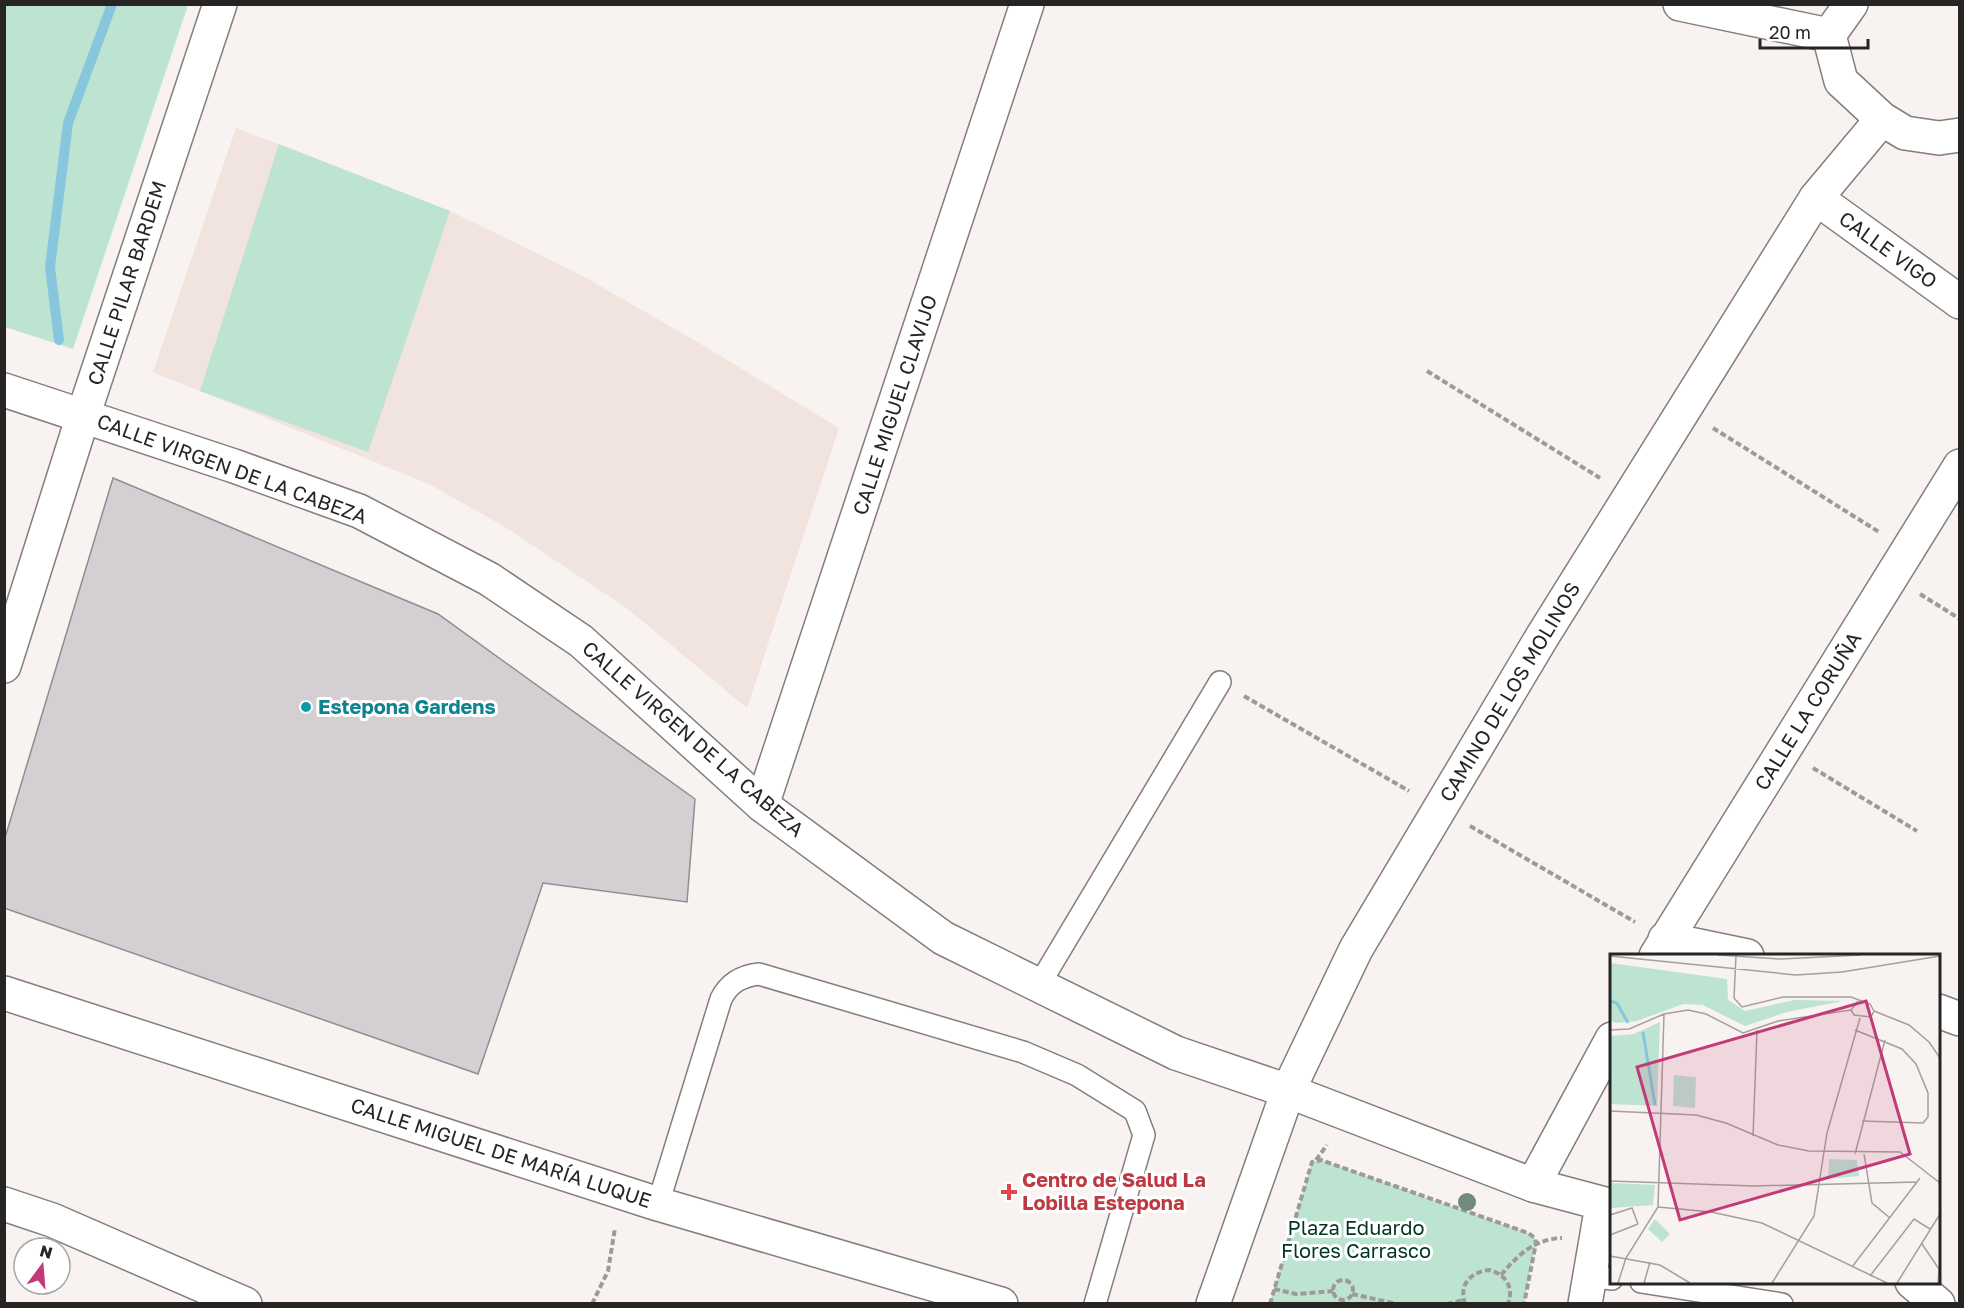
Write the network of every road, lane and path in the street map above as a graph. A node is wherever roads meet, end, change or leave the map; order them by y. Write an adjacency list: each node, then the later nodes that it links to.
1 (220, 4): 13 (street, CALLE PILAR BARDEM)
2 (1028, 4): 21 (street, CALLE MIGUEL CLAVIJO)
3 (1680, 4): 5 (street)
4 (1851, 4): 5 (street)
5 (1829, 34): 6 (street)
6 (1882, 119): 7 (street); 8 (street, CAMINO DE LOS MOLINOS)
7 (1959, 135)
8 (1816, 198): 9 (street, CALLE VIGO); 12 (street, CAMINO DE LOS MOLINOS)
9 (1959, 302)
10 (1427, 371): 15 (path)
11 (4, 390): 13 (street, CALLE VIRGEN DE LA CABEZA)
12 (1684, 411): 15 (street, CAMINO DE LOS MOLINOS); 16 (path)
13 (83, 416): 18 (street, CALLE PILAR BARDEM); 21 (street, CALLE VIRGEN DE LA CABEZA)
14 (1959, 466): 16 (street, CALLE LA CORUÑA)
15 (1630, 497): 30 (street, CAMINO DE LOS MOLINOS)
16 (1900, 563): 17 (path); 20 (street, CALLE LA CORUÑA)
17 (1959, 619)
18 (4, 666)
19 (1220, 682): 25 (lane)
20 (1784, 750): 22 (path); 23 (street, CALLE LA CORUÑA)
21 (762, 805): 25 (street, CALLE VIRGEN DE LA CABEZA)
22 (1917, 831)
23 (1661, 947): 24 (street)
24 (1728, 954)
25 (1039, 986): 30 (street, CALLE VIRGEN DE LA CABEZA)
26 (4, 993): 32 (street, CALLE MIGUEL DE MARÍA LUQUE)
27 (1940, 1012): 28 (street)
28 (1959, 1019)
29 (1610, 1041): 31 (street)
30 (1288, 1091): 31 (street, CALLE VIRGEN DE LA CABEZA); 49 (street, CAMINO DE LOS MOLINOS)
31 (1533, 1185): 35 (street, CALLE VIRGEN DE LA CABEZA)
32 (622, 1192): 34 (street, CALLE MIGUEL DE MARÍA LUQUE); 46 (path)
33 (4, 1204): 45 (street)
34 (658, 1204): 47 (street, CALLE MIGUEL DE MARÍA LUQUE); 48 (lane)
35 (1607, 1205): 40 (street)
36 (1536, 1244): 37 (path); 41 (path); 54 (path)
37 (1501, 1275): 44 (path); 53 (path)
38 (1654, 1284): 55 (lane)
39 (1914, 1284): 56 (street)
40 (1595, 1286)
41 (1274, 1289): 42 (path); 50 (path)
42 (1334, 1291): 43 (path); 43 (path)
43 (1352, 1293): 51 (path)
44 (1464, 1302): 52 (path)
45 (245, 1304)
46 (592, 1304)
47 (1001, 1304)
48 (1095, 1304)
49 (1213, 1304)
50 (1270, 1304)
51 (1397, 1304)
52 (1447, 1304)
53 (1508, 1304)
54 (1524, 1304)
55 (1782, 1304)
56 (1938, 1304)

